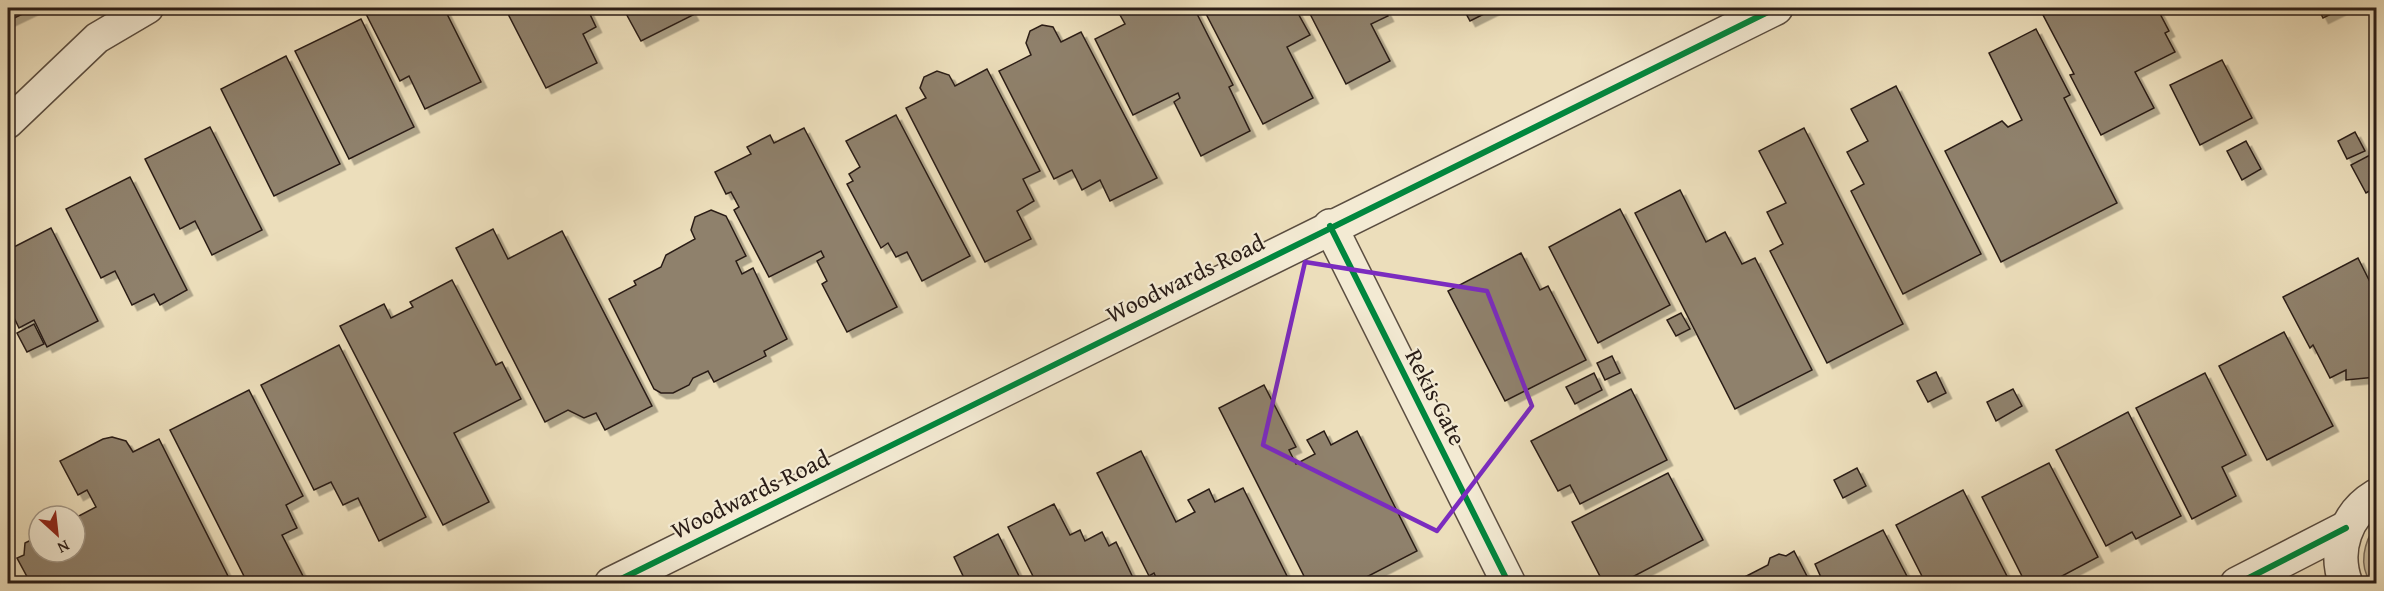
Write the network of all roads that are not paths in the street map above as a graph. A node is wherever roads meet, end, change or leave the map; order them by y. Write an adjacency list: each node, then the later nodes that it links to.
1 (148, 8): 3 (lane)
2 (1776, 8): 5 (street, Woodwards Road)
3 (109, 18): 4 (lane)
4 (8, 123)
5 (1330, 226): 8 (street, Woodwards Road); 9 (street, Rekis Gate)
6 (2376, 496): 7 (street)
7 (2346, 528): 10 (street); 11 (street)
8 (611, 584)
9 (1509, 584)
10 (2237, 584)
11 (2346, 584)

